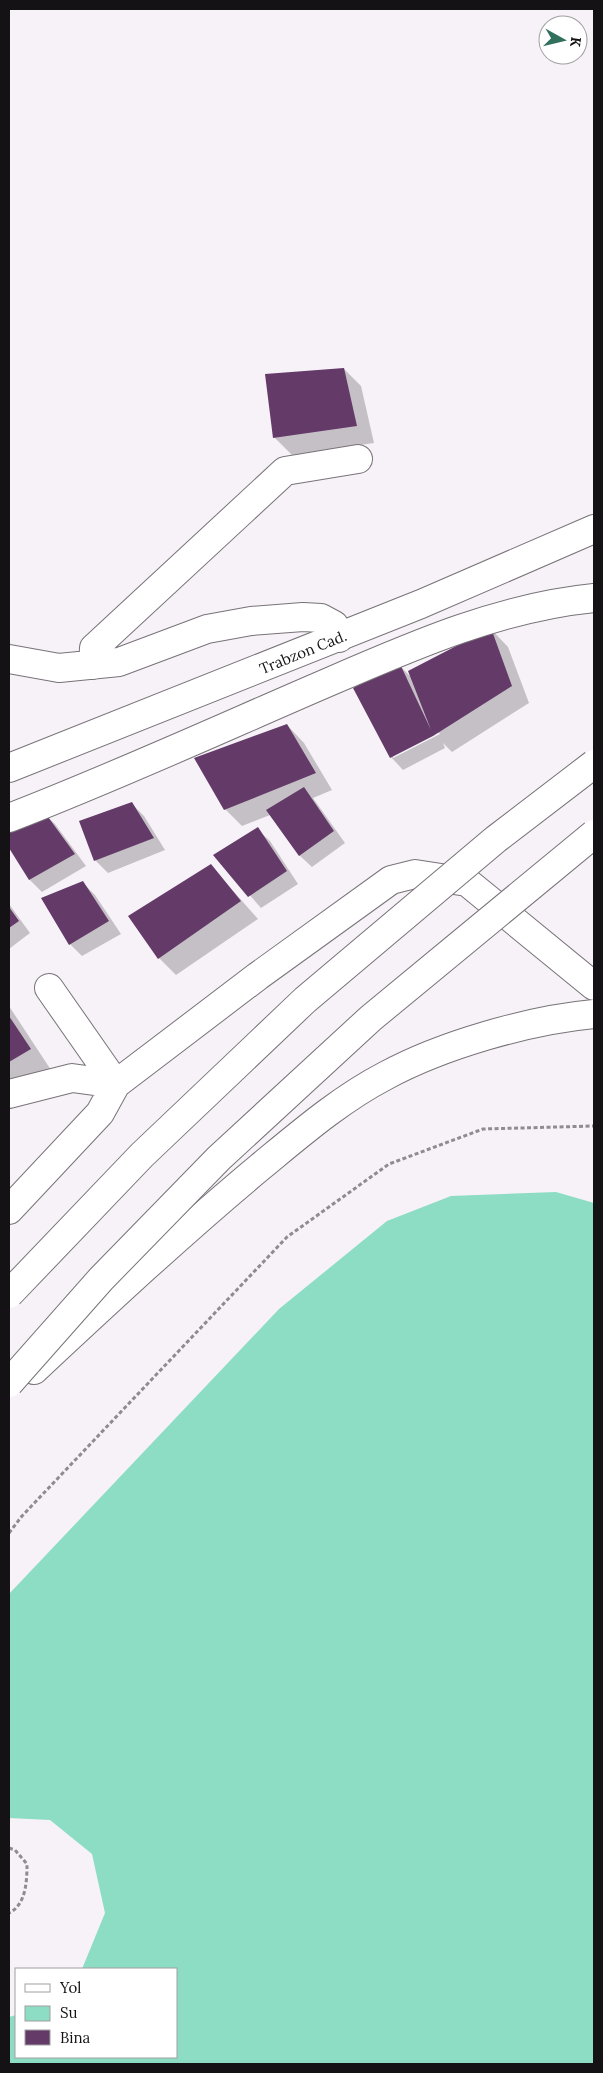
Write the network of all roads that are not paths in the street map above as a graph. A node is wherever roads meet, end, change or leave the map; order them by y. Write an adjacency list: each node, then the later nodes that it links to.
1 (358, 460): 6 (main road)
2 (594, 529): 4 (main road, Trabzon Cad.)
3 (594, 598): 9 (main road)
4 (339, 638): 6 (main road); 8 (main road, Trabzon Cad.)
5 (9, 659): 6 (main road)
6 (93, 665)
7 (594, 764): 17 (main road, bridge)
8 (9, 768)
9 (9, 818)
10 (594, 834): 18 (main road, bridge)
11 (594, 986): 14 (main road)
12 (49, 988): 14 (main road)
13 (594, 1014): 19 (main road)
14 (116, 1084): 15 (main road); 16 (main road)
15 (9, 1094)
16 (9, 1210)
17 (9, 1294)
18 (9, 1383)
19 (9, 1393)

